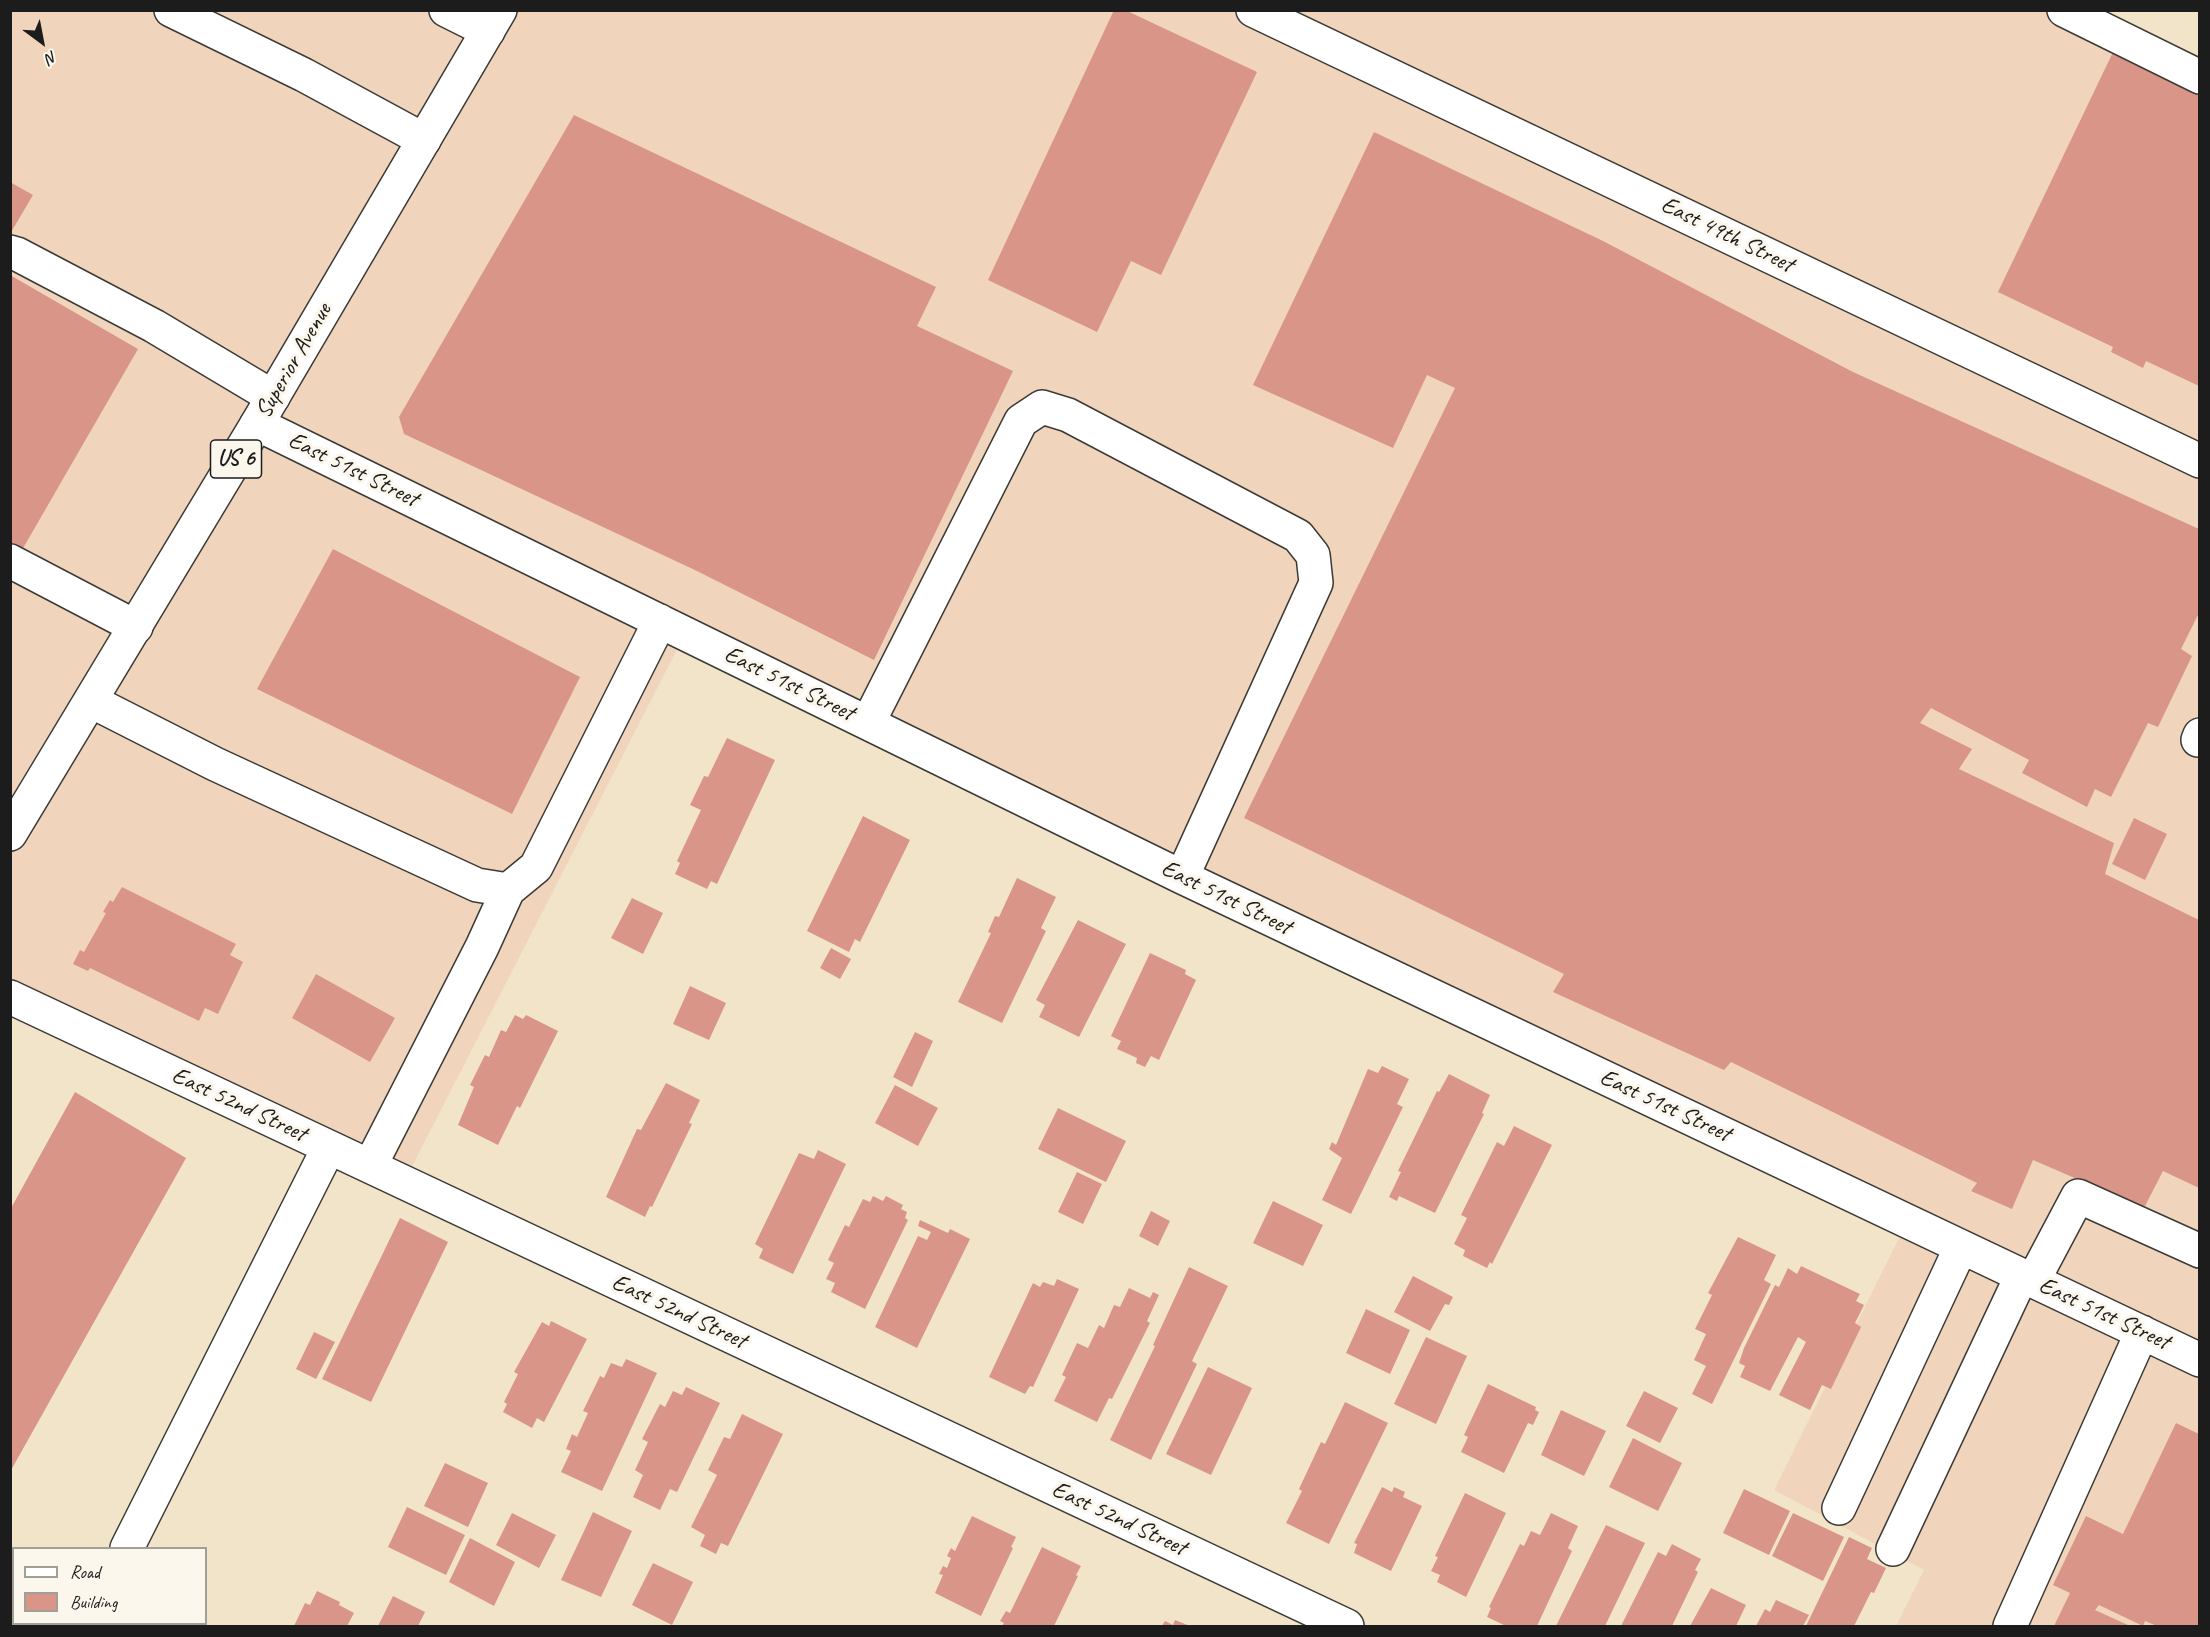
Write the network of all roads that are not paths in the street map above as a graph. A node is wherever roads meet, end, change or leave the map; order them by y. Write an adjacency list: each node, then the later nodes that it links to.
1 (171, 10): 7 (street)
2 (446, 10): 5 (street)
3 (1253, 10): 10 (street, East 49th Street)
4 (2064, 10): 6 (street)
5 (494, 21): 7 (street, Superior Avenue / US 6)
6 (2199, 76)
7 (424, 140): 9 (street, Superior Avenue / US 6)
8 (10, 252): 9 (street, East 51st Street)
9 (265, 410): 12 (street, East 51st Street); 13 (street, Superior Avenue / US 6)
10 (2199, 461)
11 (10, 561): 13 (street)
12 (660, 621): 15 (street, East 51st Street); 20 (street)
13 (136, 627): 14 (street, Superior Avenue / US 6)
14 (91, 701): 18 (street, Superior Avenue / US 6); 20 (street)
15 (868, 723): 19 (street, East 51st Street); 19 (street)
16 (2199, 735): 17 (street)
17 (2199, 740)
18 (10, 834)
19 (1182, 877): 24 (street, East 51st Street)
20 (508, 890): 23 (street)
21 (10, 997): 22 (street, East 52nd Street)
22 (329, 1147): 23 (street, East 52nd Street); 30 (street)
23 (370, 1166): 32 (street, East 52nd Street)
24 (1961, 1247): 26 (street, East 51st Street); 29 (street)
25 (2199, 1251): 26 (street)
26 (2028, 1278): 27 (street, East 51st Street); 31 (street)
27 (2142, 1332): 28 (street, East 51st Street); 33 (street)
28 (2199, 1360)
29 (1839, 1508)
30 (128, 1547)
31 (1893, 1549)
32 (1347, 1626)
33 (2010, 1626)

